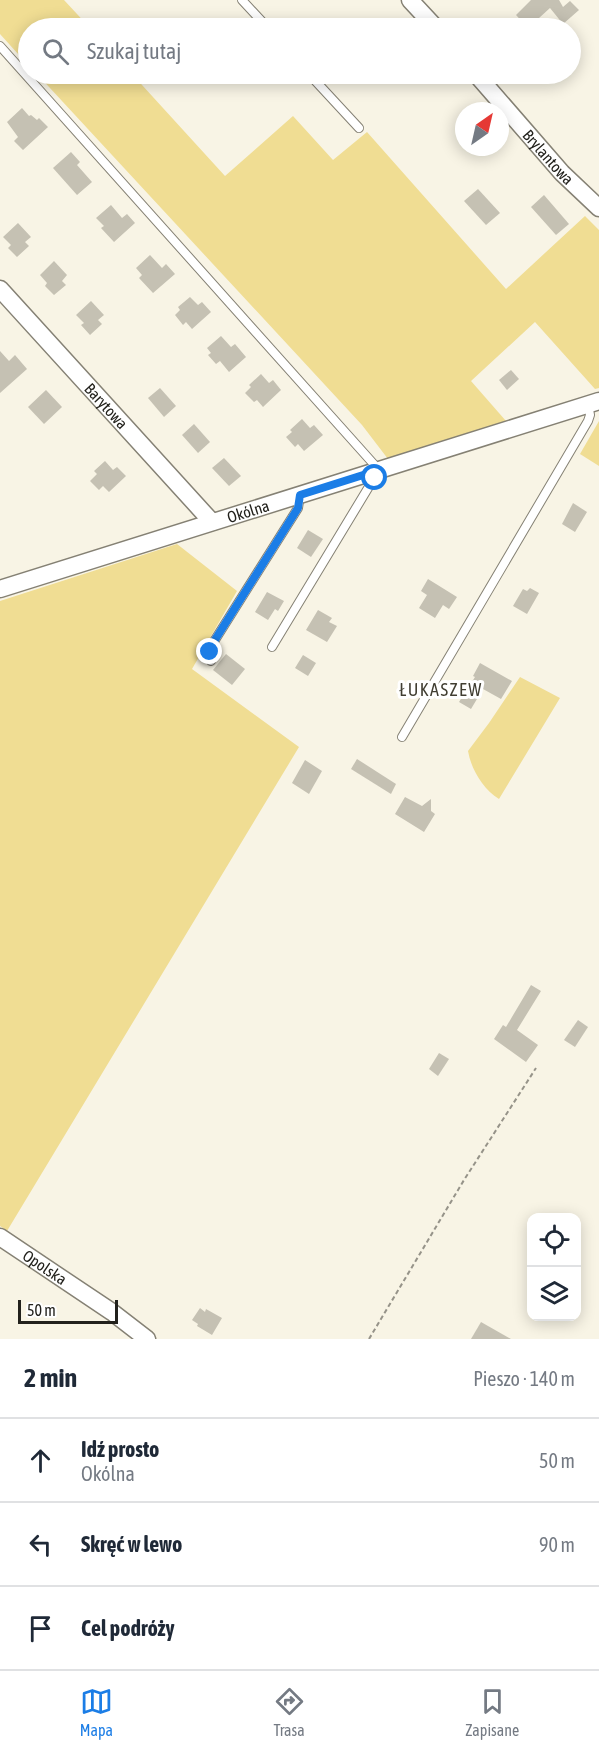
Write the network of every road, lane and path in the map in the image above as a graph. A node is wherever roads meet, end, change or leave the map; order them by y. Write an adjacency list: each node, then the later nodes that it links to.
1 (242, 0): 3 (lane)
2 (410, 0): 4 (street)
3 (259, 18)
4 (427, 18)
5 (0, 46): 6 (lane)
6 (18, 66)
7 (34, 84): 14 (lane)
8 (318, 84): 10 (lane)
9 (485, 84): 11 (street, Brylantowa)
10 (359, 128)
11 (599, 208)
12 (0, 289): 16 (street, Barytowa)
13 (594, 402): 14 (street, Okólna); 20 (lane)
14 (379, 470): 15 (street, Okólna); 18 (lane)
15 (300, 495): 16 (street, Okólna); 19 (lane)
16 (212, 522): 17 (street, Okólna)
17 (0, 589)
18 (272, 648)
19 (211, 661)
20 (402, 737)
21 (536, 1068): 24 (path)
22 (0, 1237): 23 (street, Opolska)
23 (147, 1339)
24 (369, 1339)

